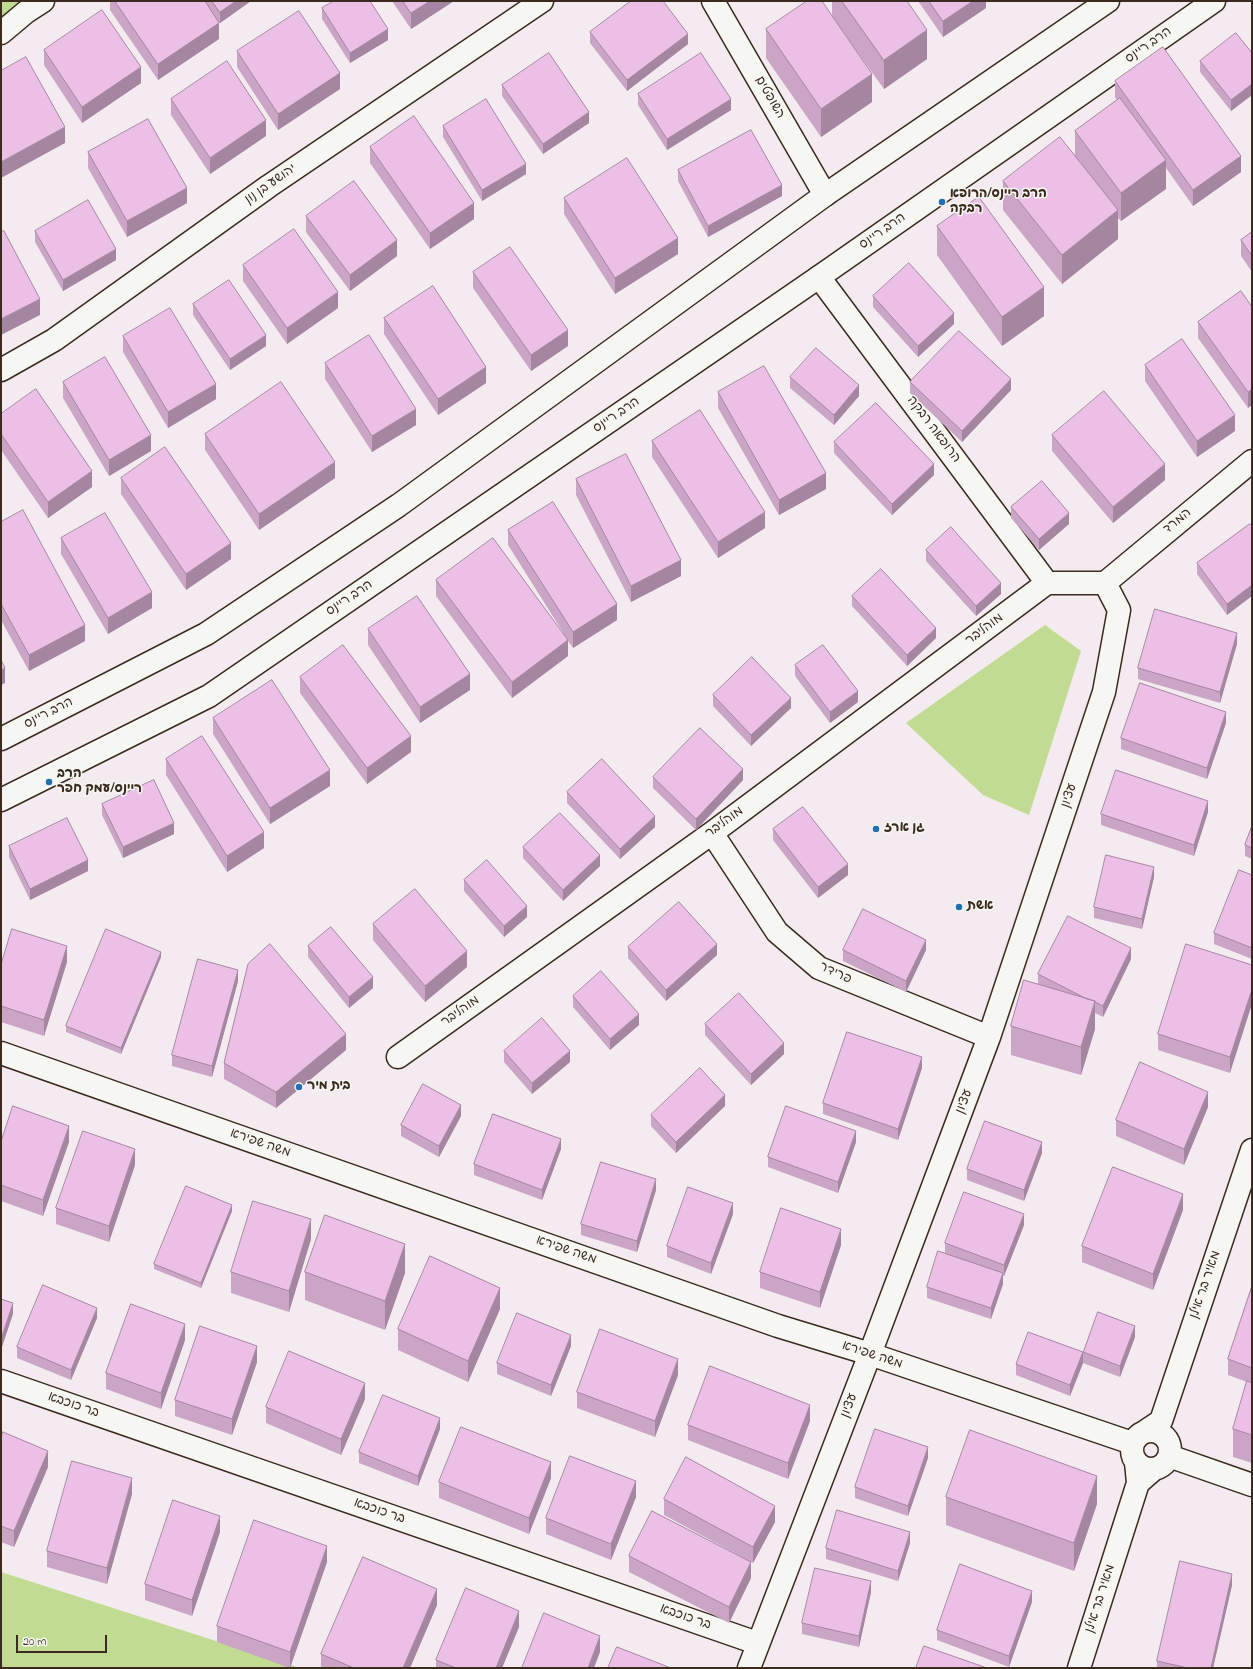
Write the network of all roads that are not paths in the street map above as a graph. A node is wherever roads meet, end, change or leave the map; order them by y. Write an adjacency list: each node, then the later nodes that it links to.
1 (43, 1): 6 (street)
2 (542, 1): 9 (street, יהושע בן נון)
3 (713, 1): 7 (street, השופטים)
4 (1108, 1): 7 (street, הרב ריינס)
5 (1214, 1): 8 (street, הרב ריינס)
6 (1, 33)
7 (826, 195): 13 (street, הרב ריינס)
8 (819, 277): 12 (street, הרופאה רבקה); 14 (street, הרב ריינס)
9 (1, 370)
10 (1252, 462): 11 (street, המרד)
11 (1105, 583): 12 (street); 16 (street, עציון)
12 (1047, 584): 15 (street, מוהליבר)
13 (1, 739)
14 (1, 800)
15 (712, 833): 16 (street, פרידר); 18 (street, מוהליבר)
16 (989, 1037): 20 (street, עציון)
17 (1, 1053): 20 (street, משה שפירא)
18 (398, 1056)
19 (1252, 1150): 22 (street, מאיר בר אילן)
20 (870, 1354): 22 (street, משה שפירא); 24 (street, עציון)
21 (1, 1381): 24 (street, בר כוכבא)
22 (1150, 1450): 23 (street, משה שפירא); 26 (street, מאיר בר אילן)
23 (1252, 1485)
24 (758, 1643): 25 (street, עציון)
25 (749, 1668)
26 (1079, 1668)

